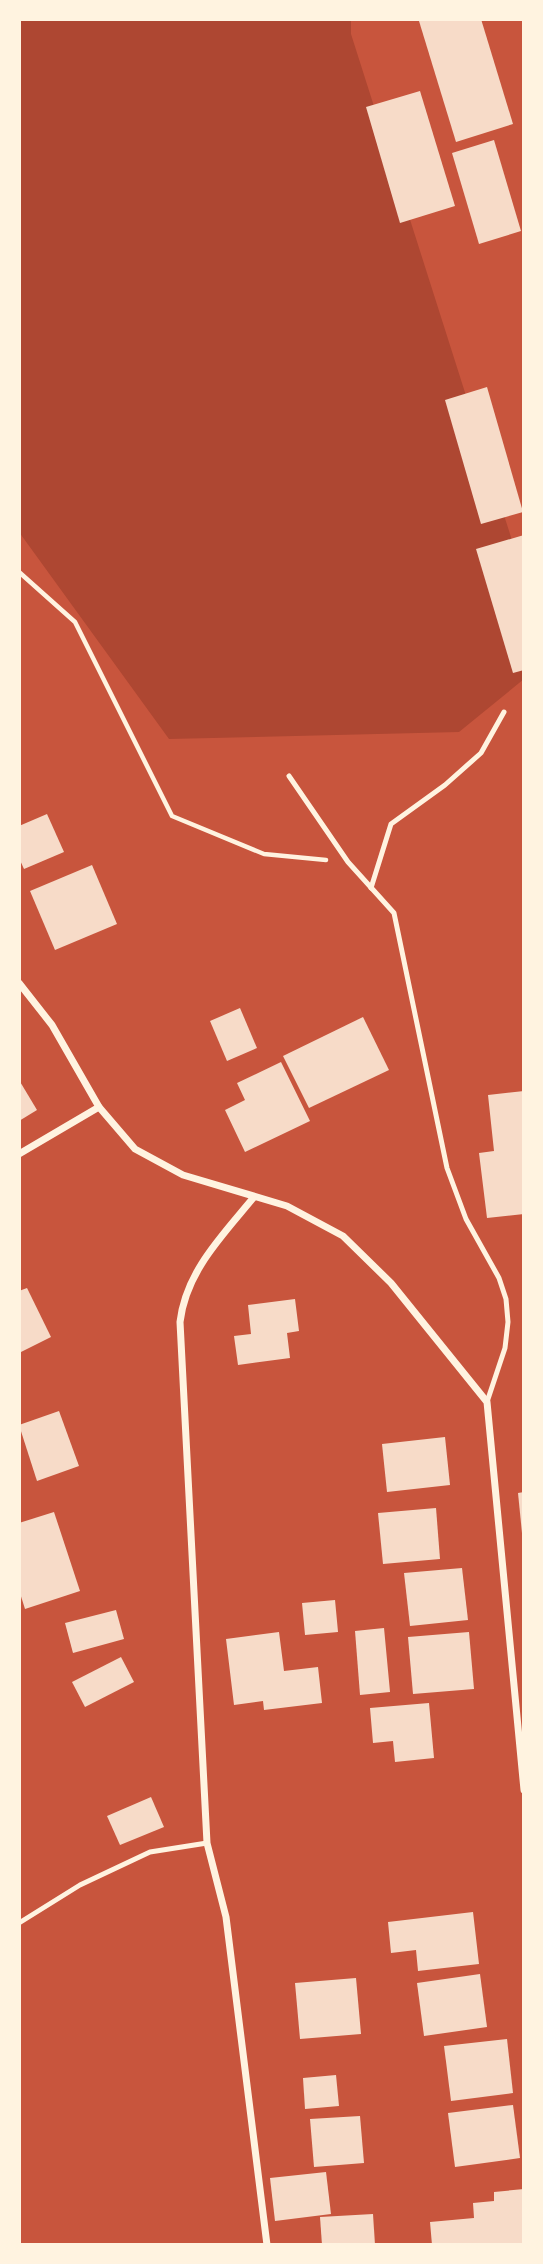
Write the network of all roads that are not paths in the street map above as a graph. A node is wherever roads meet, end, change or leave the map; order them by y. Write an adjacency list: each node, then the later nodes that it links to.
1 (504, 712): 3 (lane)
2 (289, 776): 3 (lane)
3 (371, 888): 8 (lane)
4 (19, 983): 5 (street)
5 (99, 1107): 6 (street); 7 (street)
6 (19, 1154)
7 (254, 1197): 8 (street); 10 (street)
8 (487, 1402): 9 (street)
9 (524, 1790)
10 (207, 1843): 11 (lane); 12 (street)
11 (19, 1923)
12 (267, 2245)

